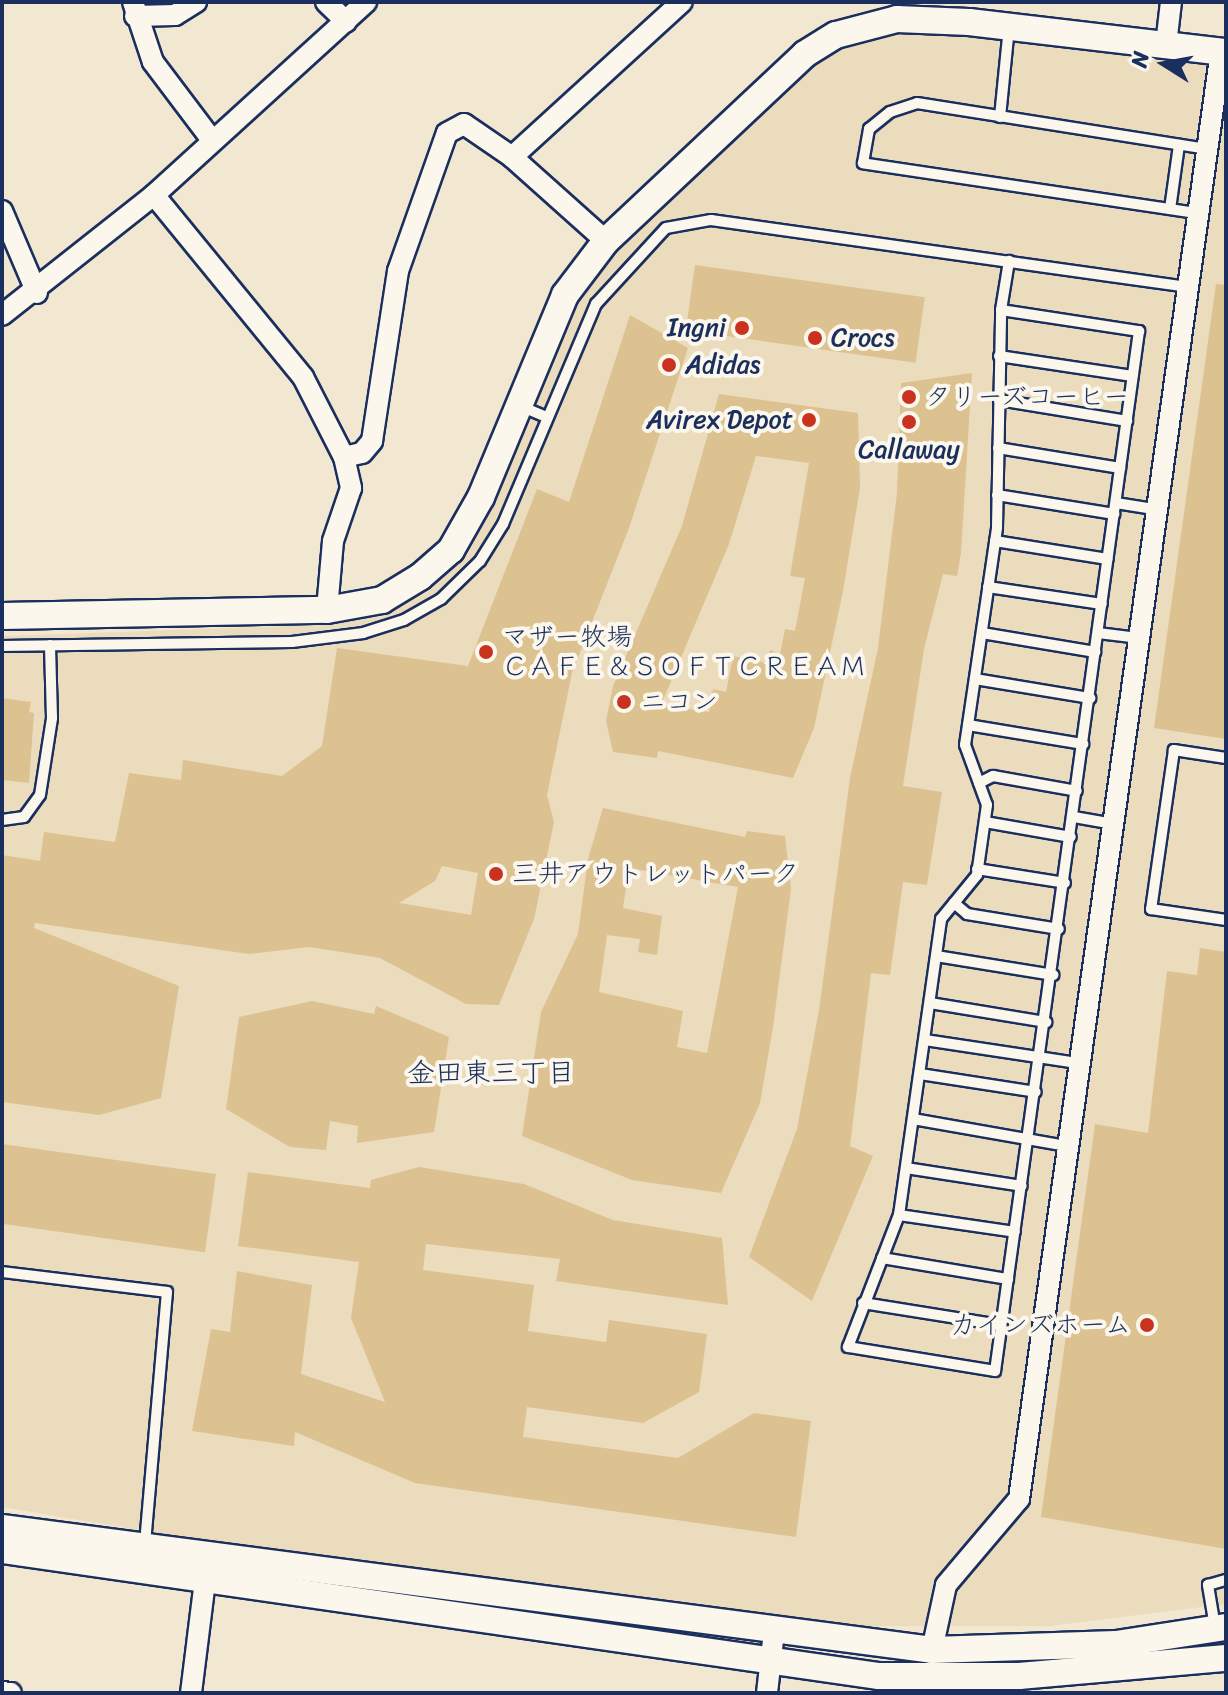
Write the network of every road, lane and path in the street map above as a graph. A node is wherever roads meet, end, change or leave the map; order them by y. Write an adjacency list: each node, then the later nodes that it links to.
1 (196, 2): 6 (street)
2 (326, 2): 7 (street)
3 (366, 2): 7 (street)
4 (682, 2): 15 (street)
5 (1171, 2): 9 (street)
6 (134, 9): 12 (street)
7 (346, 21): 12 (street)
8 (1009, 27): 9 (street); 11 (lane); 20 (street)
9 (1166, 45): 10 (street)
10 (1224, 52): 14 (street)
11 (1000, 117): 13 (lane); 17 (lane)
12 (212, 140): 16 (street)
13 (1179, 145): 14 (lane); 17 (lane)
14 (1206, 149): 19 (street)
15 (512, 157): 20 (street); 33 (street)
16 (154, 195): 23 (street); 33 (street)
17 (1170, 209): 19 (lane)
18 (2, 211): 23 (street)
19 (1196, 213): 22 (street)
20 (606, 241): 29 (street)
21 (1009, 261): 22 (lane); 24 (lane); 30 (lane)
22 (1185, 287): 37 (street)
23 (37, 293): 25 (street)
24 (1001, 310): 26 (lane); 27 (lane)
25 (2, 315)
26 (999, 356): 27 (lane); 28 (lane)
27 (1133, 376): 31 (lane)
28 (999, 400): 31 (lane); 32 (lane)
29 (518, 405): 30 (lane); 42 (street)
30 (546, 417): 47 (lane)
31 (1127, 421): 34 (lane)
32 (998, 448): 34 (lane); 35 (lane)
33 (344, 457): 42 (street)
34 (1120, 468): 36 (lane)
35 (997, 495): 36 (lane); 38 (lane)
36 (1115, 509): 37 (lane); 39 (lane)
37 (1154, 509): 46 (street)
38 (995, 541): 39 (lane); 40 (lane)
39 (1108, 559): 41 (lane)
40 (988, 587): 41 (lane); 44 (lane)
41 (1102, 604): 45 (lane)
42 (327, 610): 43 (street)
43 (2, 616)
44 (982, 633): 49 (lane); 50 (lane)
45 (1098, 633): 46 (lane); 49 (lane)
46 (1136, 638): 60 (street)
47 (50, 645): 48 (lane); 58 (lane)
48 (2, 646)
49 (1095, 652): 51 (lane)
50 (975, 679): 51 (lane); 52 (lane)
51 (1090, 698): 53 (lane)
52 (968, 725): 53 (lane); 55 (lane)
53 (1083, 744): 56 (lane)
54 (1226, 758): 65 (lane)
55 (979, 783): 56 (lane); 59 (lane)
56 (1077, 791): 57 (lane)
57 (1074, 817): 60 (lane); 61 (lane)
58 (2, 820)
59 (985, 822): 61 (lane); 62 (lane)
60 (1109, 823): 73 (street)
61 (1071, 837): 63 (lane)
62 (977, 869): 63 (lane); 64 (lane)
63 (1065, 883): 66 (lane)
64 (954, 903): 66 (lane); 67 (lane)
65 (1226, 920)
66 (1059, 929): 68 (lane)
67 (936, 956): 68 (lane); 69 (lane)
68 (1053, 975): 70 (lane)
69 (930, 1003): 70 (lane); 71 (lane)
70 (1046, 1022): 72 (lane)
71 (925, 1040): 72 (lane); 74 (lane)
72 (1041, 1058): 73 (lane); 75 (lane)
73 (1077, 1063): 78 (street)
74 (920, 1074): 75 (lane); 76 (lane)
75 (1036, 1092): 77 (lane)
76 (913, 1119): 77 (lane); 79 (lane)
77 (1029, 1139): 78 (lane); 80 (lane)
78 (1066, 1146): 95 (street)
79 (906, 1168): 80 (lane); 81 (lane)
80 (1022, 1186): 82 (lane)
81 (899, 1215): 82 (lane); 83 (lane)
82 (1015, 1232): 85 (lane)
83 (882, 1258): 85 (lane); 86 (lane)
84 (2, 1272): 89 (lane)
85 (1008, 1279): 87 (lane)
86 (863, 1303): 87 (lane); 87 (lane)
87 (1001, 1325)
88 (2, 1528): 89 (street)
89 (145, 1547): 94 (street)
90 (2, 1550): 92 (street)
91 (1226, 1580): 93 (lane)
92 (205, 1581): 97 (street); 100 (street)
93 (1220, 1628): 95 (street)
94 (774, 1632): 95 (street); 97 (street)
95 (932, 1650)
96 (1226, 1658): 97 (street)
97 (770, 1664): 101 (street)
98 (2, 1692): 99 (street)
99 (11, 1693)
100 (191, 1693)
101 (767, 1693)

